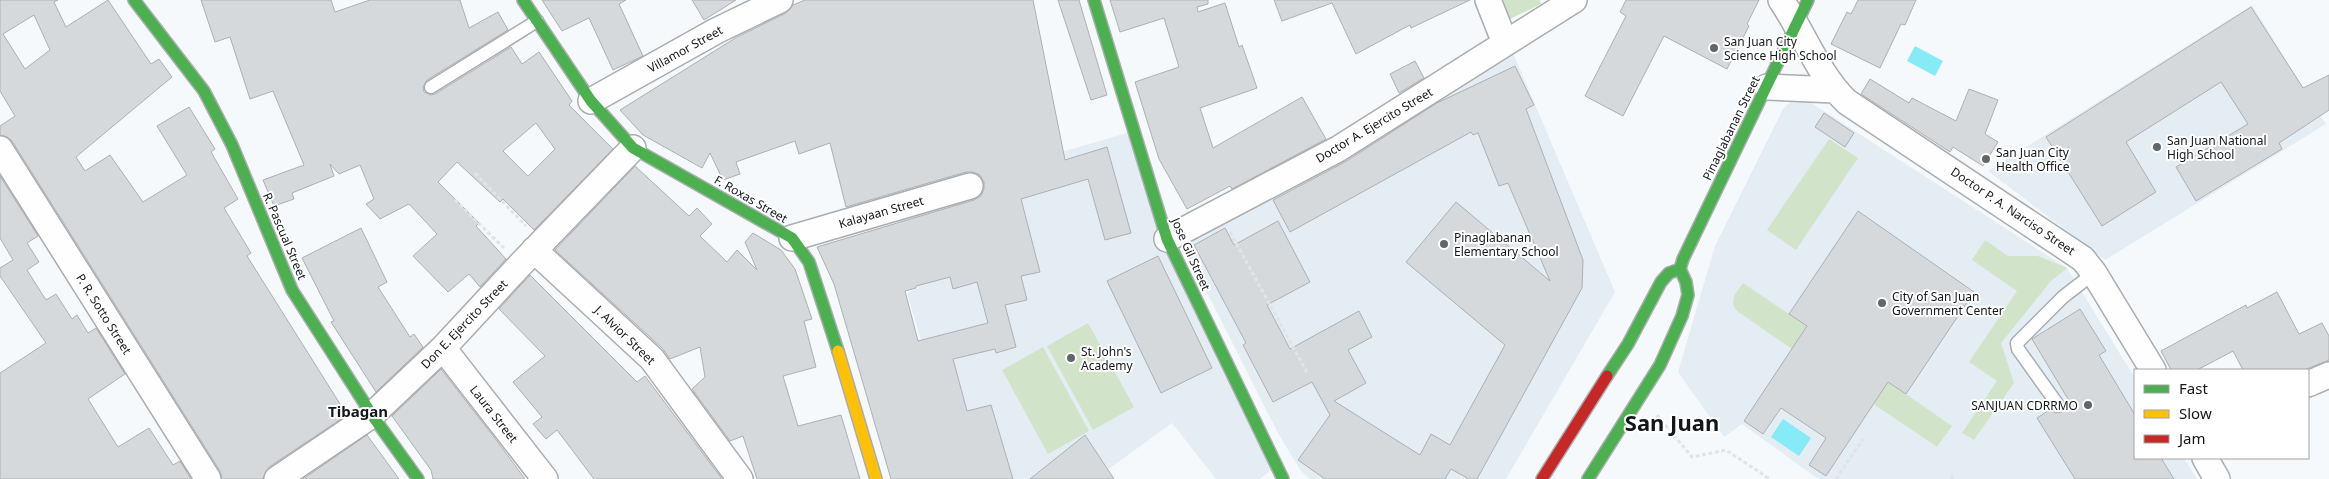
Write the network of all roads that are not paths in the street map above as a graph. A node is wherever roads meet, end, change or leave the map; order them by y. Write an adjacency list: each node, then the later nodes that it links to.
1 (134, 0): 29 (street, R. Pascual Street)
2 (523, 0): 9 (street, F. Roxas Street)
3 (780, 0): 15 (street, Villamor Street)
4 (1094, 0): 20 (street, Jose Gil Street)
5 (1488, 0): 11 (street)
6 (1781, 0): 10 (street)
7 (1808, 0): 10 (street, Pinaglabanan Street)
8 (1561, 3): 11 (street, Doctor A. Ejercito Street)
9 (537, 21): 13 (lane); 15 (street, F. Roxas Street)
10 (1797, 23): 12 (street, Pinaglabanan Street); 14 (street, Doctor P. A. Narciso Street)
11 (1505, 43): 20 (street, Doctor A. Ejercito Street)
12 (1767, 86): 14 (street); 22 (street, Pinaglabanan Street)
13 (431, 87)
14 (1834, 90): 23 (street, Doctor P. A. Narciso Street)
15 (591, 101): 16 (street, F. Roxas Street)
16 (633, 148): 19 (street, F. Roxas Street); 21 (street, Don E. Ejercito Street)
17 (0, 149): 31 (street, P. R. Sotto Street)
18 (970, 186): 19 (street, Kalayaan Street)
19 (792, 238): 36 (street, F. Roxas Street)
20 (1167, 239): 37 (street, Jose Gil Street)
21 (532, 252): 24 (street, Don E. Ejercito Street); 35 (street, J. Alvior Street)
22 (1680, 269): 38 (street, Pinaglabanan Street); 39 (street)
23 (2094, 273): 25 (street, Doctor P. A. Narciso Street); 28 (lane)
24 (443, 348): 29 (street, Don E. Ejercito Street); 34 (street, Laura Street)
25 (2152, 369)
26 (2329, 375): 27 (street)
27 (2309, 384)
28 (2058, 405)
29 (372, 415): 32 (street, Don E. Ejercito Street); 33 (street, R. Pascual Street)
30 (2206, 459): 40 (street)
31 (208, 479)
32 (277, 479)
33 (418, 479)
34 (545, 479)
35 (740, 479)
36 (876, 479)
37 (1283, 479)
38 (1542, 479)
39 (1588, 479)
40 (2217, 479)

